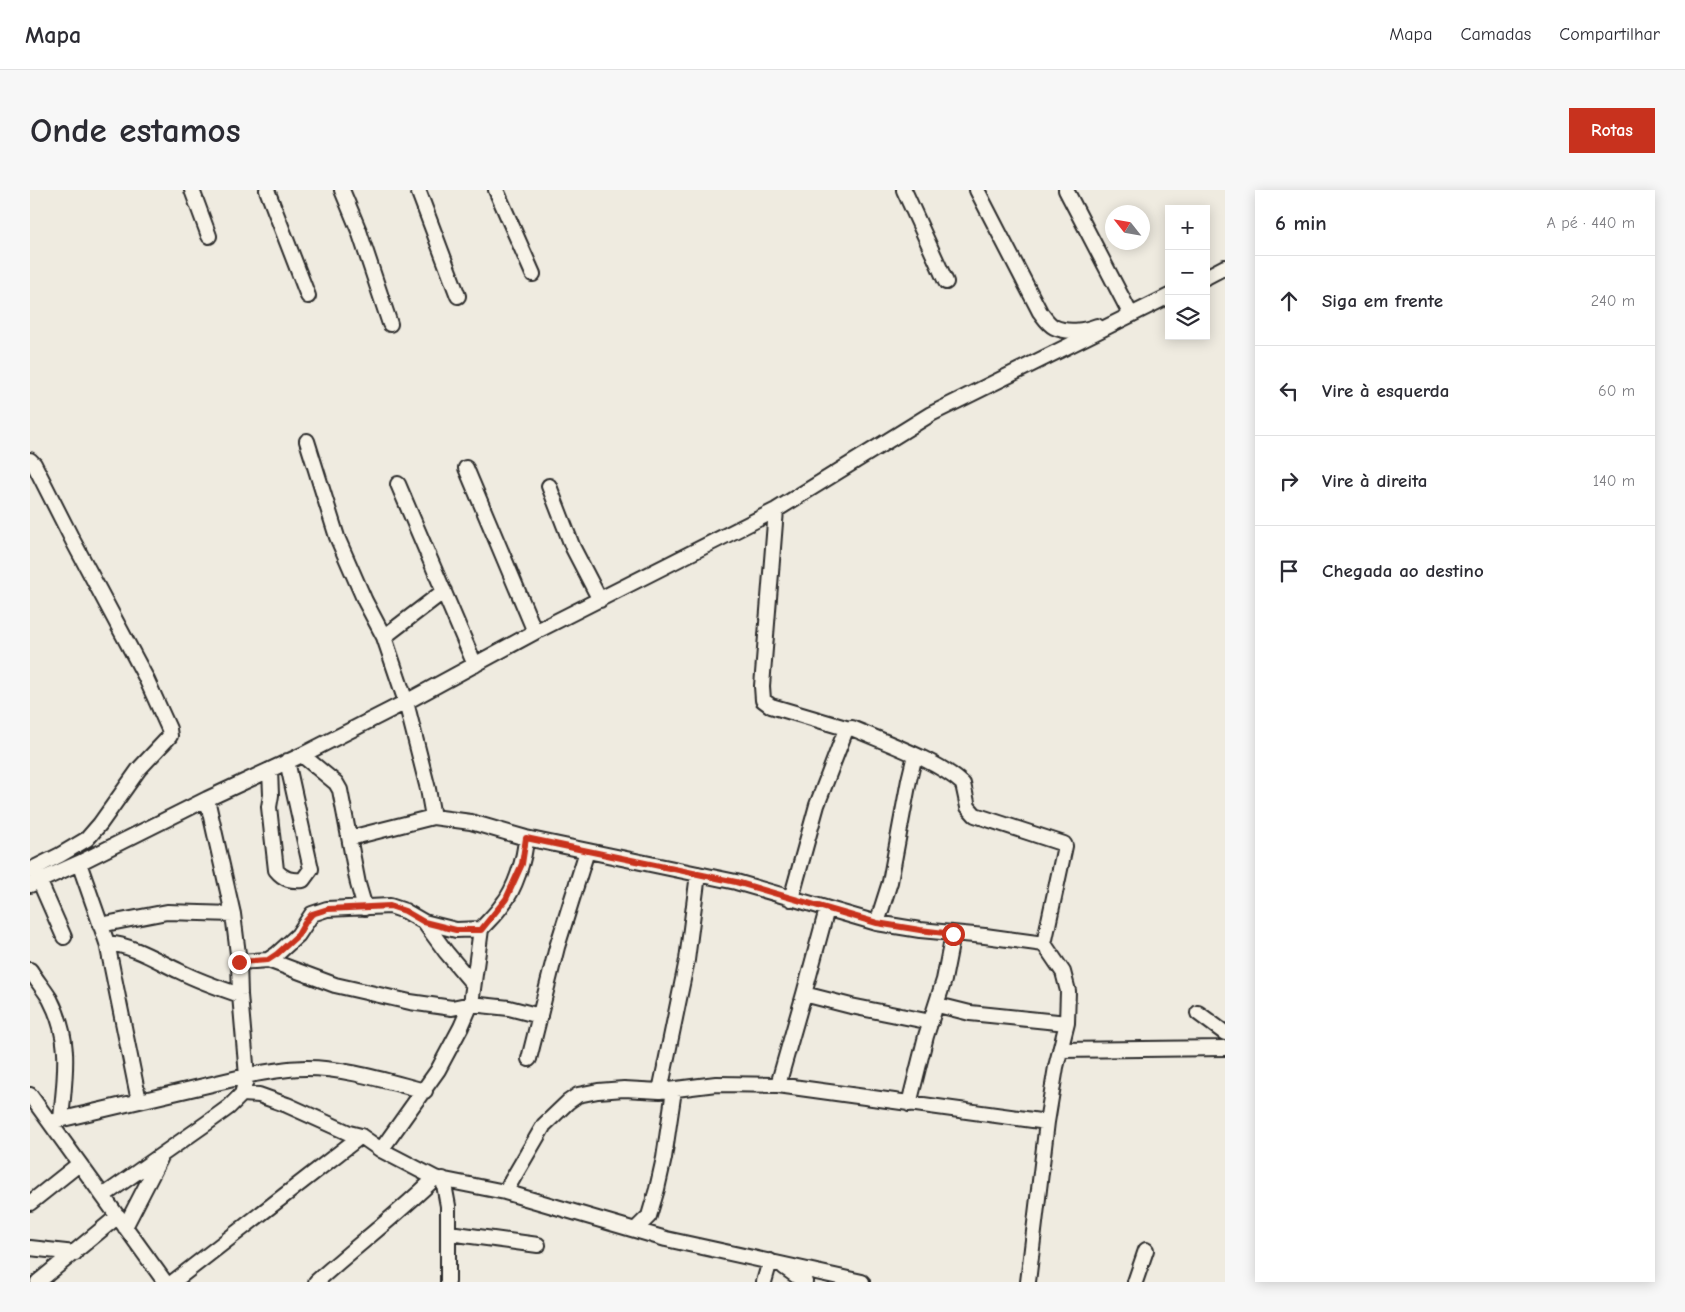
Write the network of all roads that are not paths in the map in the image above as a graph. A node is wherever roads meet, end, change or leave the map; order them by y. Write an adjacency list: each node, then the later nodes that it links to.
1 (192, 190): 9 (street)
2 (266, 190): 14 (street)
3 (342, 190): 18 (street)
4 (418, 190): 15 (street)
5 (496, 190): 11 (street)
6 (904, 190): 13 (street)
7 (978, 190): 17 (street)
8 (1066, 190): 17 (street)
9 (208, 236)
10 (1225, 268): 12 (street)
11 (533, 274)
12 (1210, 275)
13 (946, 282)
14 (308, 296)
15 (458, 296)
16 (1165, 298): 17 (street)
17 (1131, 316): 24 (street)
18 (390, 324)
19 (307, 440): 28 (street)
20 (30, 460): 43 (street)
21 (466, 468): 27 (street)
22 (398, 484): 25 (street)
23 (548, 486): 26 (street)
24 (776, 510): 26 (street); 31 (street)
25 (444, 591): 28 (street); 29 (street)
26 (600, 600): 27 (street)
27 (535, 632): 29 (street)
28 (384, 637): 30 (street)
29 (476, 665): 30 (street)
30 (406, 702): 32 (street); 37 (street)
31 (849, 729): 33 (street); 44 (street)
32 (302, 755): 34 (street); 38 (street)
33 (915, 755): 49 (street); 55 (street)
34 (288, 761): 35 (street); 35 (street)
35 (270, 770): 36 (street)
36 (207, 799): 41 (street); 47 (street)
37 (433, 817): 38 (street); 39 (street)
38 (350, 838): 45 (street)
39 (526, 838): 40 (street); 51 (street)
40 (587, 851): 42 (street); 65 (street)
41 (79, 863): 43 (street); 50 (street)
42 (698, 874): 44 (street); 74 (street)
43 (33, 878): 53 (street)
44 (791, 899): 46 (street)
45 (365, 908): 48 (street); 56 (street)
46 (826, 910): 49 (street); 60 (street)
47 (233, 914): 50 (street); 57 (street)
48 (424, 922): 51 (street); 59 (street)
49 (877, 923): 52 (street)
50 (100, 926): 54 (street)
51 (481, 930): 59 (street)
52 (953, 934): 55 (street); 63 (street)
53 (64, 937)
54 (107, 943): 61 (street); 78 (street)
55 (1044, 944): 67 (street)
56 (268, 960): 57 (street); 62 (street)
57 (239, 962): 61 (street)
58 (30, 970): 80 (street)
59 (473, 984): 62 (street)
60 (804, 994): 66 (street); 73 (street)
61 (240, 995): 72 (street)
62 (471, 1004): 65 (street); 75 (street)
63 (938, 1004): 66 (street); 67 (street)
64 (1198, 1013): 68 (street)
65 (540, 1016): 71 (street)
66 (931, 1022): 79 (street)
67 (1067, 1023): 70 (street)
68 (1225, 1033)
69 (1225, 1048): 70 (street)
70 (1060, 1050): 81 (street)
71 (529, 1059)
72 (246, 1076): 75 (street); 76 (street); 78 (street)
73 (778, 1085): 74 (street); 79 (street)
74 (667, 1090): 87 (street); 91 (street)
75 (424, 1091): 83 (street)
76 (242, 1094): 82 (street); 84 (street)
77 (30, 1095): 80 (street)
78 (140, 1102): 80 (street)
79 (909, 1104): 81 (street)
80 (55, 1120): 85 (street)
81 (1047, 1122): 105 (street)
82 (361, 1136): 83 (street); 98 (street)
83 (381, 1150): 86 (street)
84 (162, 1156): 88 (street); 90 (street)
85 (79, 1164): 88 (street); 89 (street)
86 (439, 1178): 87 (street); 92 (street); 100 (street)
87 (505, 1192): 91 (street)
88 (103, 1196): 90 (street)
89 (30, 1204)
90 (122, 1222): 96 (street); 98 (street)
91 (636, 1230): 97 (street)
92 (449, 1233): 93 (street); 101 (street)
93 (538, 1245)
94 (30, 1248): 96 (street)
95 (1146, 1250): 106 (street)
96 (75, 1253): 99 (street)
97 (770, 1261): 102 (street); 103 (street); 104 (street)
98 (163, 1280)
99 (38, 1282)
100 (316, 1282)
101 (448, 1282)
102 (764, 1282)
103 (805, 1282)
104 (862, 1282)
105 (1028, 1282)
106 (1135, 1282)

